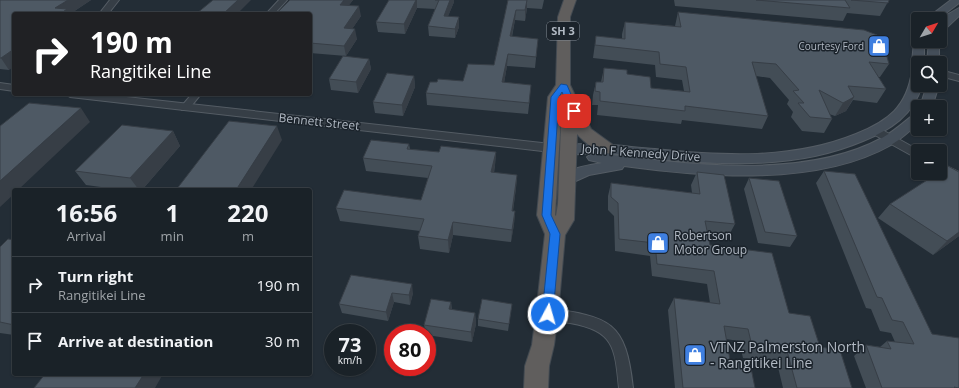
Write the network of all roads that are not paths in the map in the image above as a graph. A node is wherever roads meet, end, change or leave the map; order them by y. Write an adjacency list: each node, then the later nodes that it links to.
1 (115, 0): 6 (street)
2 (283, 0): 7 (street)
3 (570, 0): 12 (highway, SH 3)
4 (957, 0): 8 (main road)
5 (959, 10): 9 (main road)
6 (105, 12)
7 (272, 12)
8 (939, 12)
9 (947, 20)
10 (947, 75): 11 (street)
11 (959, 78)
12 (563, 85): 18 (highway, SH 3); 23 (highway, SH 3)
13 (0, 86): 14 (street)
14 (12, 88)
15 (915, 92): 21 (main road, John F Kennedy Drive)
16 (86, 96): 19 (street, Bennett Street)
17 (195, 96): 19 (street)
18 (570, 102): 23 (highway, SH 3); 24 (highway)
19 (185, 108): 23 (street, Bennett Street)
20 (911, 123): 22 (main road, John F Kennedy Drive)
21 (877, 131): 22 (street); 26 (main road, John F Kennedy Drive)
22 (891, 139): 25 (street); 26 (main road, John F Kennedy Drive)
23 (560, 149): 24 (main road, John F Kennedy Drive); 27 (main road, John F Kennedy Drive); 30 (highway, SH 3); 31 (highway, SH 3)
24 (607, 149): 26 (main road, John F Kennedy Drive)
25 (911, 151)
26 (699, 164): 27 (main road, John F Kennedy Drive)
27 (654, 166): 30 (main road)
28 (947, 172): 29 (street)
29 (959, 178)
30 (569, 179): 31 (highway, SH 3)
31 (555, 234): 32 (highway, SH 3)
32 (548, 314): 33 (highway, SH 3); 34 (street)
33 (536, 388)
34 (626, 388)

